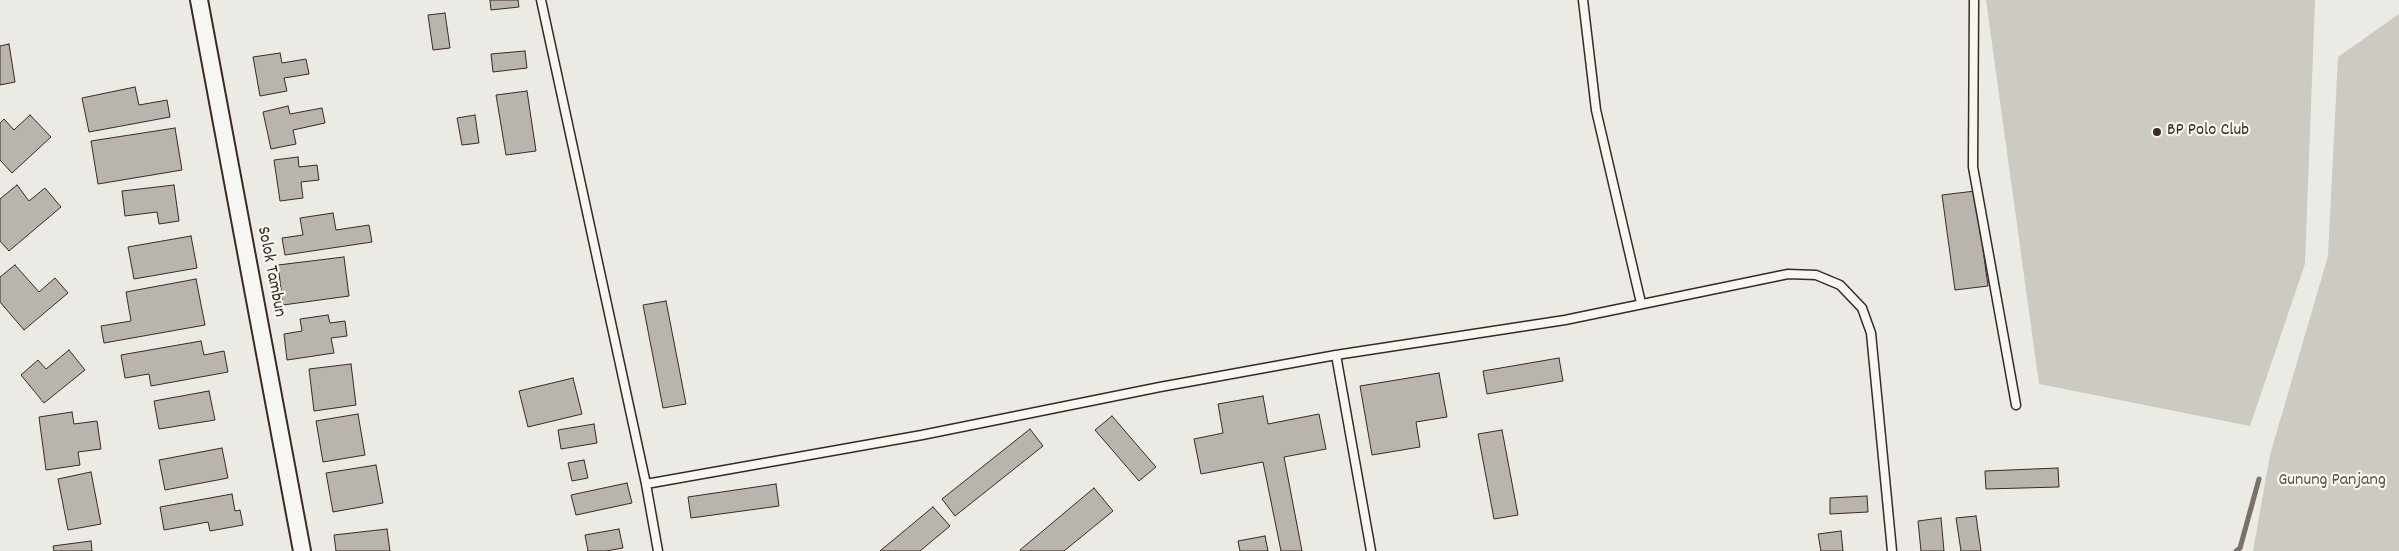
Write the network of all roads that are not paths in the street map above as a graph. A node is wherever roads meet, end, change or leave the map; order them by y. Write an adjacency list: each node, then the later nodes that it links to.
1 (199, 0): 9 (street, Solok Tambun)
2 (541, 0): 8 (lane)
3 (1583, 0): 5 (lane)
4 (1974, 0): 7 (lane)
5 (1640, 303): 6 (lane); 12 (lane)
6 (1336, 355): 8 (lane); 11 (lane)
7 (2016, 405)
8 (646, 484): 10 (lane)
9 (302, 551)
10 (658, 551)
11 (1371, 551)
12 (1892, 551)

